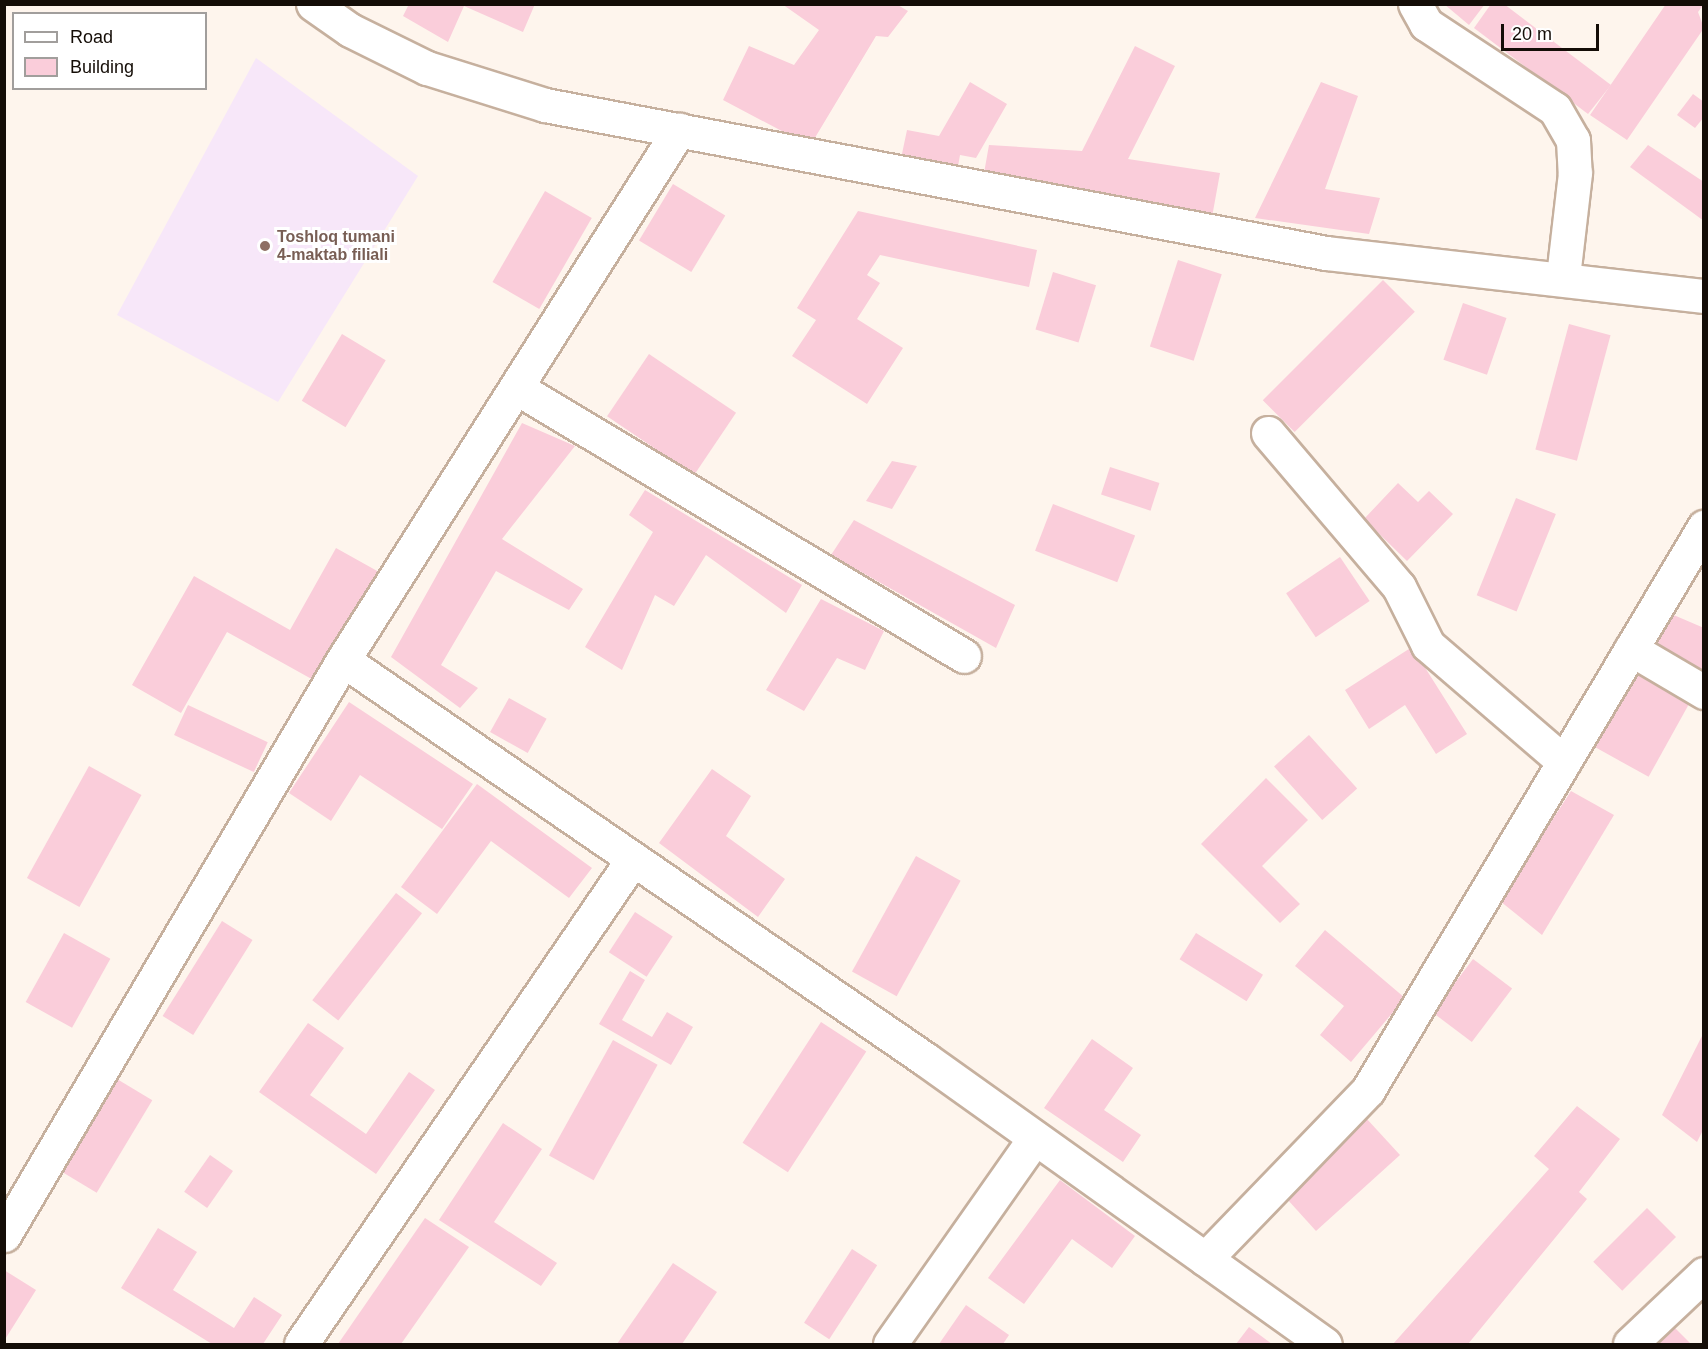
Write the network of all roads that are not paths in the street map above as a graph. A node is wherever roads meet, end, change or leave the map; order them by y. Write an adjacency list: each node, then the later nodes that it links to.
1 (313, 4): 3 (street)
2 (1415, 4): 4 (street)
3 (679, 130): 4 (street); 6 (street)
4 (1563, 277): 5 (street)
5 (1704, 296)
6 (517, 388): 10 (street); 11 (street)
7 (1268, 434): 13 (street)
8 (1704, 528): 9 (street)
9 (1631, 649): 12 (street); 13 (street)
10 (964, 656)
11 (343, 660): 14 (street); 16 (street)
12 (1704, 692)
13 (1563, 762): 17 (street)
14 (633, 859): 15 (street); 19 (street)
15 (1035, 1138): 17 (street); 20 (street)
16 (4, 1234)
17 (1205, 1259): 21 (street)
18 (1704, 1274): 22 (street)
19 (301, 1344)
20 (890, 1344)
21 (1324, 1344)
22 (1630, 1344)

